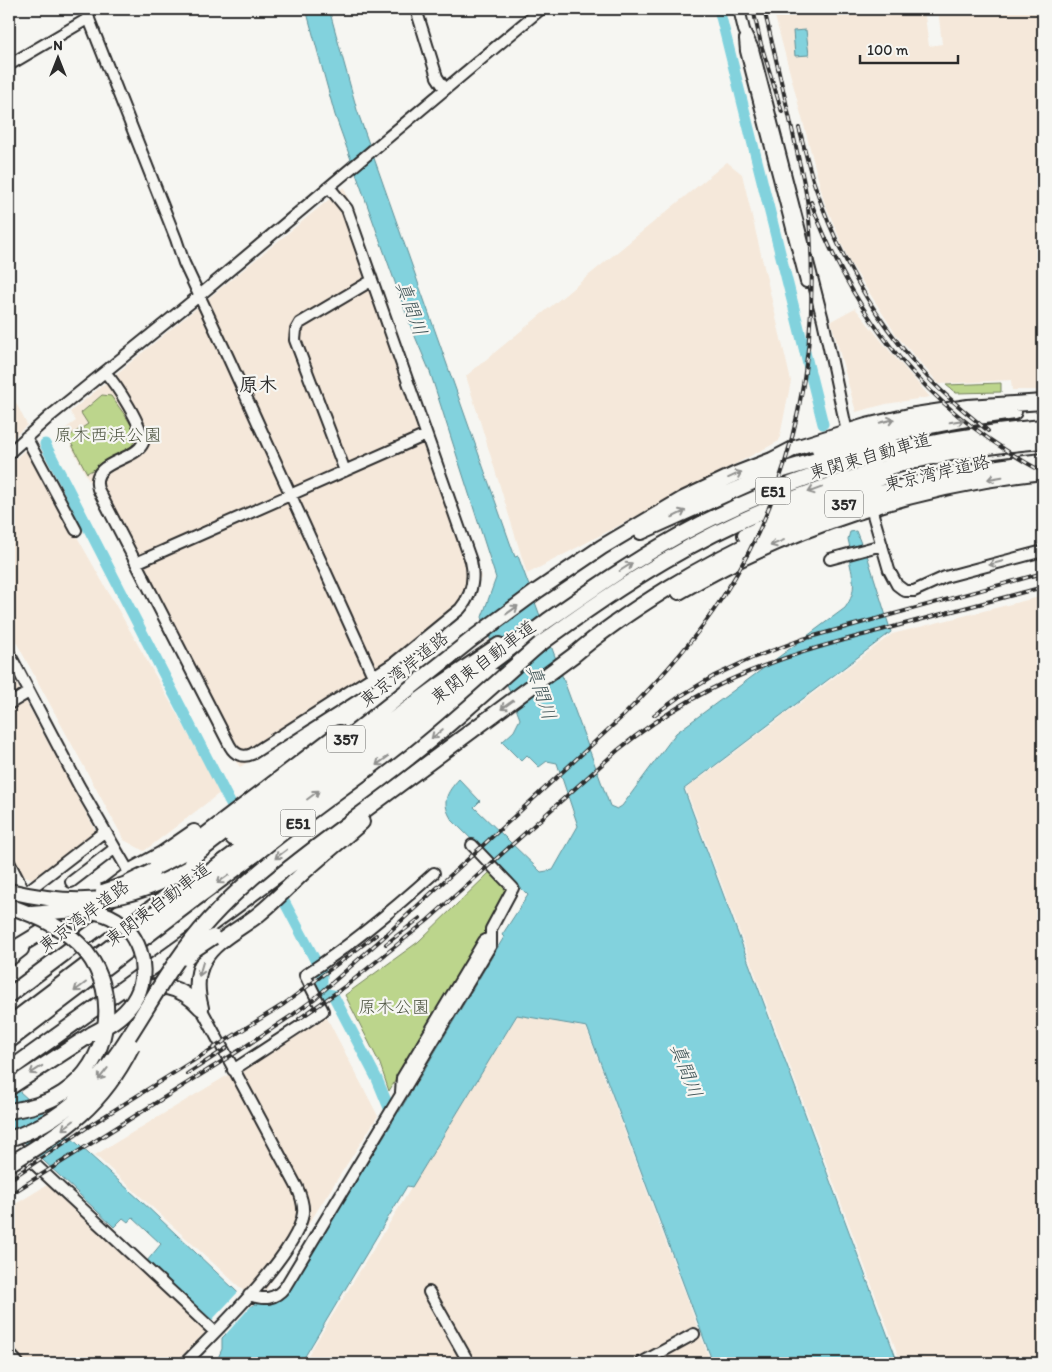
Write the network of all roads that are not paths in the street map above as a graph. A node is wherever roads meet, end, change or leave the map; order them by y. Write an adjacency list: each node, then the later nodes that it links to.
1 (416, 9): 6 (street)
2 (739, 9): 14 (street)
3 (537, 10): 6 (street)
4 (87, 13): 5 (street); 9 (street)
5 (9, 65)
6 (445, 89): 7 (street)
7 (329, 187): 8 (street); 9 (street)
8 (371, 281): 16 (street); 23 (street)
9 (200, 295): 10 (street); 24 (street)
10 (105, 372): 17 (street); 31 (street)
11 (1043, 402): 14 (highway, 東京湾岸道路 / 357, one-way to 11)
12 (1043, 410): 21 (highway, 東京湾岸道路 / 357, one-way to 12)
13 (1043, 427): 15 (highway, 東関東自動車道 / E51)
14 (844, 433): 21 (highway, 東京湾岸道路 / 357)
15 (978, 434): 28 (highway, one-way to 15); 33 (highway, 東関東自動車道 / E51, one-way to 15)
16 (426, 435): 23 (street); 38 (street)
17 (26, 437): 19 (street); 26 (street)
18 (1043, 441): 20 (highway, 東関東自動車道 / E51)
19 (9, 453)
20 (941, 456): 32 (highway); 36 (highway, 東関東自動車道 / E51, one-way to 36)
21 (772, 460): 28 (highway, 東京湾岸道路 / 357, one-way to 21)
22 (1043, 465): 25 (highway, 東京湾岸道路 / 357, one-way to 25); 32 (highway, 東京湾岸道路 / 357)
23 (345, 471): 24 (street)
24 (291, 494): 31 (street); 38 (street)
25 (871, 508): 27 (street); 34 (highway, 東京湾岸道路 / 357, one-way to 34)
26 (76, 530)
27 (882, 545): 29 (street, one-way to 27); 30 (street)
28 (602, 547): 35 (highway, 東京湾岸道路 / 357, one-way to 28)
29 (1043, 551)
30 (830, 559)
31 (136, 563): 38 (street)
32 (661, 592): 34 (highway, 東京湾岸道路 / 357)
33 (586, 594): 50 (highway, bridge); 59 (highway, 東関東自動車道 / E51, one-way to 33, bridge)
34 (609, 632): 41 (highway, 東京湾岸道路 / 357, one-way to 41)
35 (472, 639): 42 (highway, 東京湾岸道路 / 357); 42 (highway)
36 (540, 644): 60 (highway, 東関東自動車道 / E51, one-way to 60, bridge); 65 (highway, one-way to 65, bridge)
37 (9, 653): 39 (street)
38 (373, 676)
39 (29, 692): 40 (street); 43 (street)
40 (9, 704)
41 (422, 768): 52 (highway, 東京湾岸道路 / 357); 52 (highway)
42 (212, 831): 47 (highway); 51 (highway, bridge); 57 (highway, 東京湾岸道路 / 357)
43 (104, 832): 45 (street); 46 (street)
44 (472, 845): 69 (street)
45 (114, 849): 47 (street); 49 (street)
46 (9, 862)
47 (129, 872): 54 (street)
48 (434, 873): 62 (street)
49 (72, 882)
50 (9, 891)
51 (9, 906): 64 (highway, bridge)
52 (254, 906): 58 (highway, one-way to 58); 61 (highway, 東京湾岸道路 / 357); 67 (highway, one-way to 67, bridge)
53 (9, 914): 63 (highway, one-way to 63, bridge)
54 (62, 920): 55 (highway); 56 (street)
55 (9, 952)
56 (9, 961)
57 (9, 995)
58 (201, 1008): 61 (highway); 62 (street)
59 (9, 1024)
60 (9, 1042)
61 (11, 1069)
62 (233, 1070): 69 (street)
63 (9, 1088)
64 (9, 1111)
65 (9, 1139)
66 (9, 1146): 70 (street)
67 (9, 1163)
68 (429, 1292): 75 (street)
69 (248, 1297): 70 (street)
70 (217, 1330): 74 (street)
71 (694, 1334): 76 (street)
72 (9, 1353): 73 (street)
73 (18, 1363)
74 (186, 1363)
75 (469, 1363)
76 (641, 1363)

